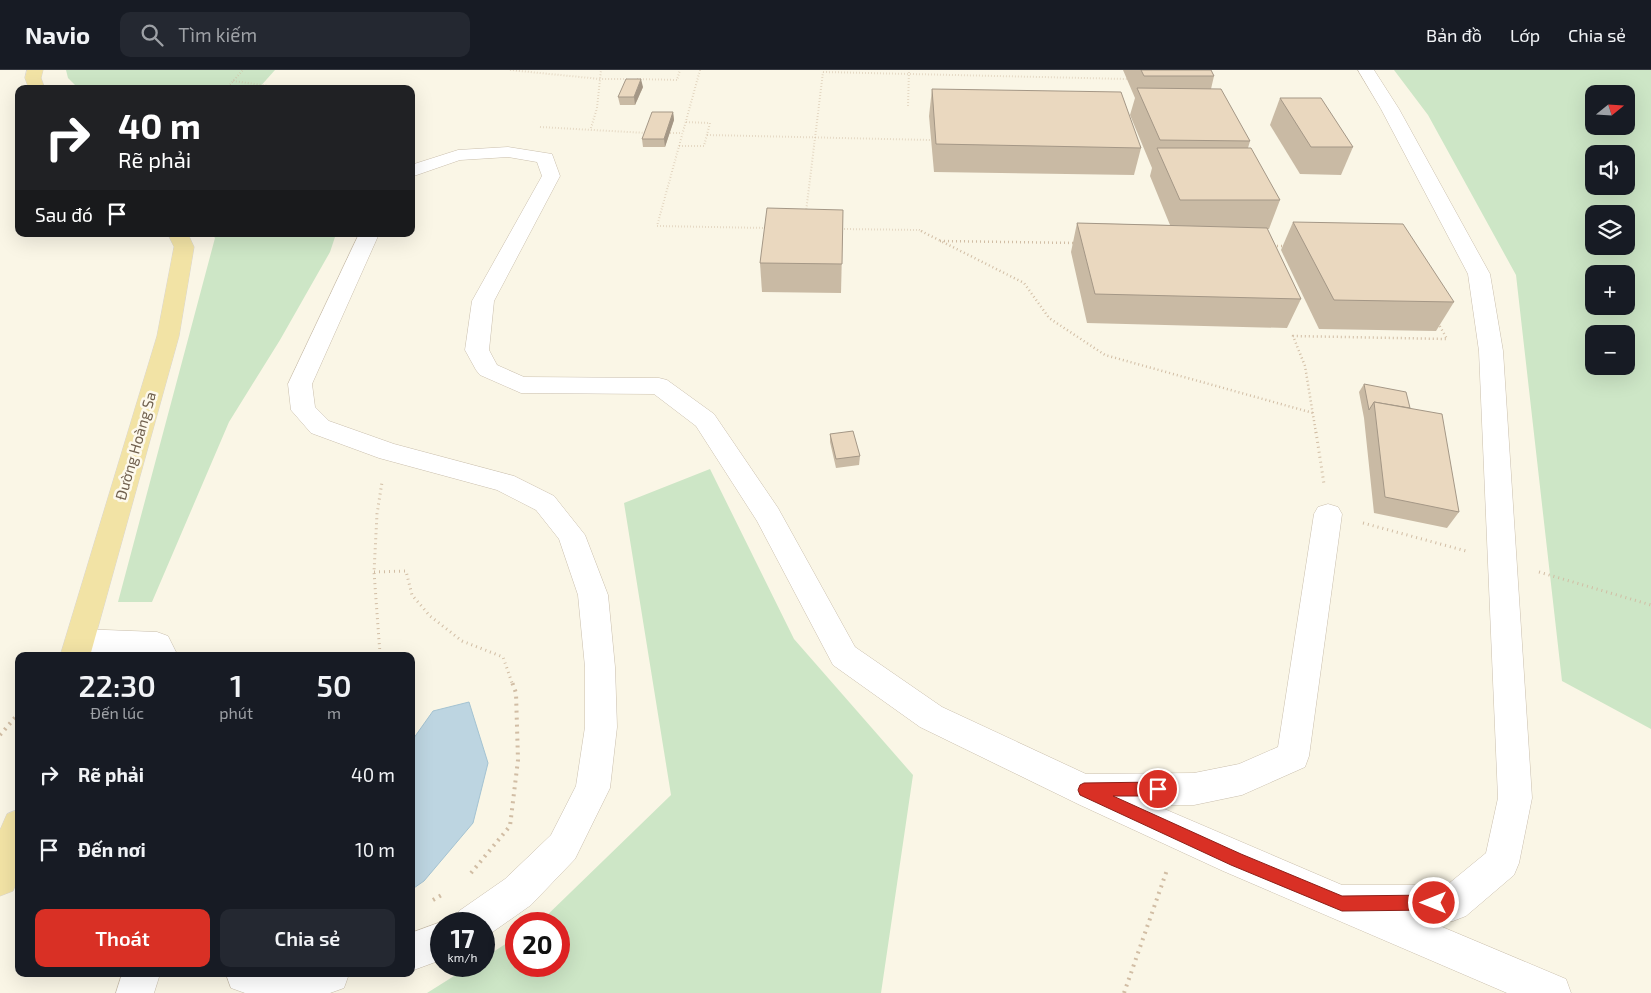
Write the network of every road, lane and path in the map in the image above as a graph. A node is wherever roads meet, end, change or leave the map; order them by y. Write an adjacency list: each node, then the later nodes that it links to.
1 (35, 70): 15 (main road)
2 (243, 70): 14 (path)
3 (510, 70): 9 (path)
4 (601, 70): 12 (path)
5 (680, 70): 12 (path)
6 (700, 70): 19 (path)
7 (909, 70): 11 (path)
8 (1366, 70): 42 (lane)
9 (534, 71): 12 (path)
10 (823, 71): 11 (path); 24 (path)
11 (909, 74): 13 (path); 18 (path)
12 (600, 79): 20 (path)
13 (1127, 79)
14 (233, 81): 16 (path); 17 (path)
15 (36, 85)
16 (230, 85)
17 (262, 85)
18 (908, 106)
19 (685, 122): 22 (path); 23 (path)
20 (591, 128)
21 (670, 134): 22 (path)
22 (682, 134): 26 (path)
23 (707, 134): 24 (path); 26 (path)
24 (814, 137): 25 (path); 28 (path)
25 (931, 140)
26 (679, 146): 29 (path)
27 (415, 171): 50 (lane)
28 (805, 219)
29 (775, 228)
30 (833, 228): 33 (path)
31 (179, 237): 45 (main road, Đường Hoàng Sa)
32 (368, 237): 39 (lane)
33 (940, 240): 34 (path); 38 (path)
34 (1078, 243)
35 (1265, 246): 36 (path)
36 (1295, 246)
37 (1437, 322): 38 (path)
38 (1313, 413): 40 (path)
39 (388, 452): 43 (path); 58 (lane)
40 (1328, 514): 50 (lane)
41 (1386, 528): 42 (path)
42 (1503, 561): 44 (path); 56 (lane)
43 (374, 572): 47 (path); 54 (path)
44 (1651, 605)
45 (77, 649): 46 (lane)
46 (161, 652)
47 (380, 652)
48 (15, 718): 49 (path)
49 (0, 735)
50 (1084, 790): 51 (lane)
51 (1180, 834): 56 (lane); 65 (path)
52 (15, 837): 53 (main road)
53 (0, 878)
54 (466, 880)
55 (450, 889): 57 (path)
56 (1342, 903): 66 (lane)
57 (427, 904)
58 (489, 912)
59 (430, 945): 60 (lane)
60 (415, 951)
61 (140, 977): 64 (lane)
62 (254, 977): 63 (lane)
63 (296, 977)
64 (135, 993)
65 (1124, 993)
66 (1552, 993)

